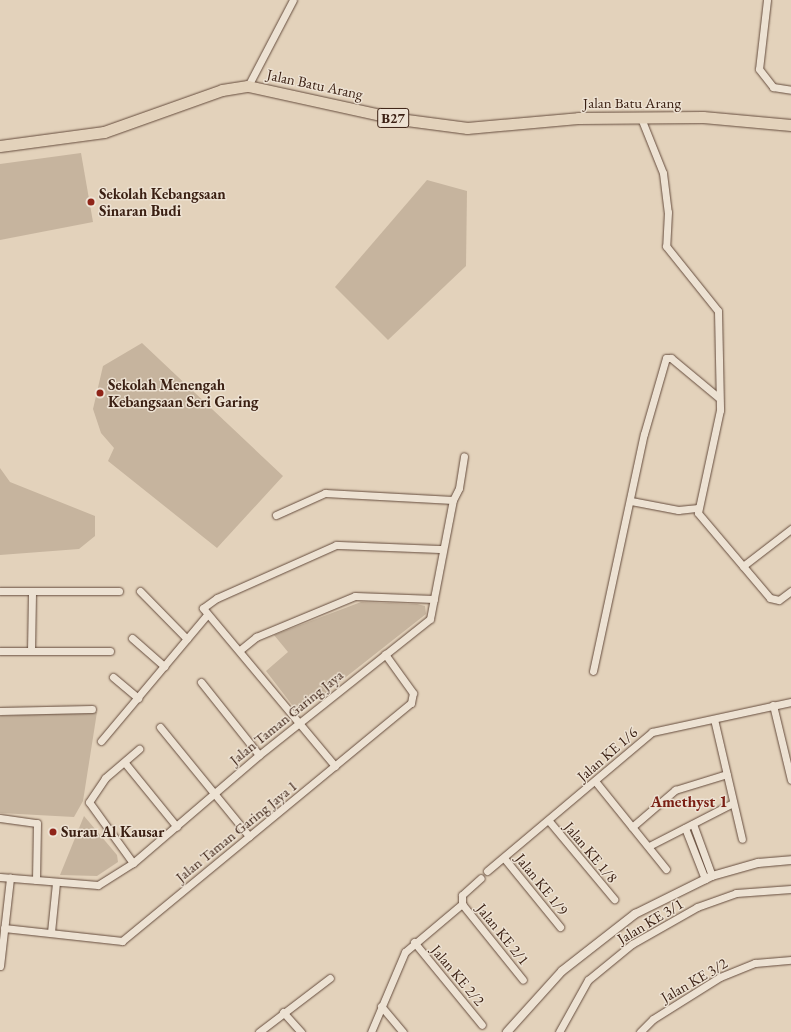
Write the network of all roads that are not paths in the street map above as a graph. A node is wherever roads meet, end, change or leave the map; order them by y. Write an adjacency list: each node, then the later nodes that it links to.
1 (293, 0): 3 (street)
2 (766, 0): 4 (street)
3 (248, 86): 5 (main road, Jalan Batu Arang / B27); 7 (main road, Jalan Batu Arang / B27)
4 (791, 90)
5 (641, 118): 6 (main road, Jalan Batu Arang / B27); 8 (street)
6 (791, 125)
7 (2, 148)
8 (718, 397): 11 (street); 12 (street)
9 (464, 456): 10 (street, Jalan Taman Garing Jaya)
10 (453, 500): 13 (street); 15 (street, Jalan Taman Garing Jaya)
11 (631, 500): 12 (street); 32 (street)
12 (696, 508): 16 (street)
13 (276, 515)
14 (791, 529): 16 (street)
15 (442, 549): 22 (street, Jalan Taman Garing Jaya); 23 (street)
16 (743, 566): 21 (street)
17 (0, 591): 18 (street)
18 (32, 591): 19 (street); 28 (street)
19 (119, 591)
20 (140, 591): 25 (street)
21 (791, 591)
22 (434, 599): 26 (street); 30 (street, Jalan Taman Garing Jaya)
23 (206, 616): 25 (street); 26 (street)
24 (132, 638): 31 (street)
25 (187, 639): 31 (street)
26 (240, 650): 41 (street)
27 (0, 651): 28 (street)
28 (31, 651): 29 (street)
29 (110, 651)
30 (385, 654): 41 (street, Jalan Taman Garing Jaya); 47 (street, Jalan Taman Garing Jaya 1)
31 (164, 666): 35 (street)
32 (592, 671)
33 (113, 677): 35 (street)
34 (201, 682): 45 (street)
35 (138, 698): 43 (street)
36 (791, 702): 37 (street, Jalan KE 1/6)
37 (773, 705): 40 (street, Jalan KE 1/6); 49 (street)
38 (92, 708): 39 (street)
39 (0, 710)
40 (714, 719): 48 (street); 50 (street, Jalan KE 1/6)
41 (300, 722): 45 (street, Jalan Taman Garing Jaya); 47 (street)
42 (160, 727): 51 (street)
43 (101, 741)
44 (139, 749): 46 (street)
45 (259, 755): 51 (street, Jalan Taman Garing Jaya)
46 (125, 763): 56 (street); 64 (street)
47 (335, 766): 59 (street, Jalan Taman Garing Jaya 1)
48 (727, 774): 52 (street); 57 (street)
49 (791, 780)
50 (595, 781): 54 (street, Jalan KE 1/6); 57 (street)
51 (216, 793): 56 (street, Jalan Taman Garing Jaya); 59 (street)
52 (733, 803): 55 (street); 60 (street)
53 (0, 818): 71 (street)
54 (548, 821): 62 (street, Jalan KE 1/6); 74 (street, Jalan KE 1/8)
55 (693, 824): 58 (street); 68 (street)
56 (177, 826): 64 (street, Jalan Taman Garing Jaya)
57 (632, 827): 61 (street)
58 (685, 828): 61 (street); 68 (street)
59 (249, 836): 78 (street, Jalan Taman Garing Jaya 1)
60 (742, 839)
61 (649, 846): 65 (street)
62 (504, 858): 66 (street, Jalan KE 1/6); 76 (street, Jalan KE 1/9)
63 (791, 860): 68 (street)
64 (133, 863): 72 (street, Jalan Taman Garing Jaya)
65 (666, 869)
66 (488, 871)
67 (0, 877): 69 (street, Jalan Taman Garing Jaya)
68 (708, 877): 91 (street)
69 (10, 878): 71 (street, Jalan Taman Garing Jaya); 77 (street)
70 (481, 878): 75 (street)
71 (36, 880): 72 (street, Jalan Taman Garing Jaya)
72 (56, 883): 78 (street)
73 (791, 889): 92 (street, Jalan KE 3/1)
74 (614, 899)
75 (462, 904): 79 (street); 83 (street, Jalan KE 2/1)
76 (560, 927)
77 (4, 928): 78 (street, Jalan Taman Garing Jaya 1); 81 (street)
78 (51, 932)
79 (414, 942): 84 (street); 86 (street, Jalan KE 2/2)
80 (791, 960): 93 (street, Jalan KE 3/2)
81 (0, 966)
82 (330, 978): 85 (street)
83 (523, 980)
84 (381, 1006): 89 (street); 90 (street)
85 (283, 1012): 87 (street); 88 (street)
86 (482, 1024)
87 (259, 1032)
88 (301, 1032)
89 (371, 1032)
90 (403, 1032)
91 (507, 1032)
92 (559, 1032)
93 (640, 1032)

